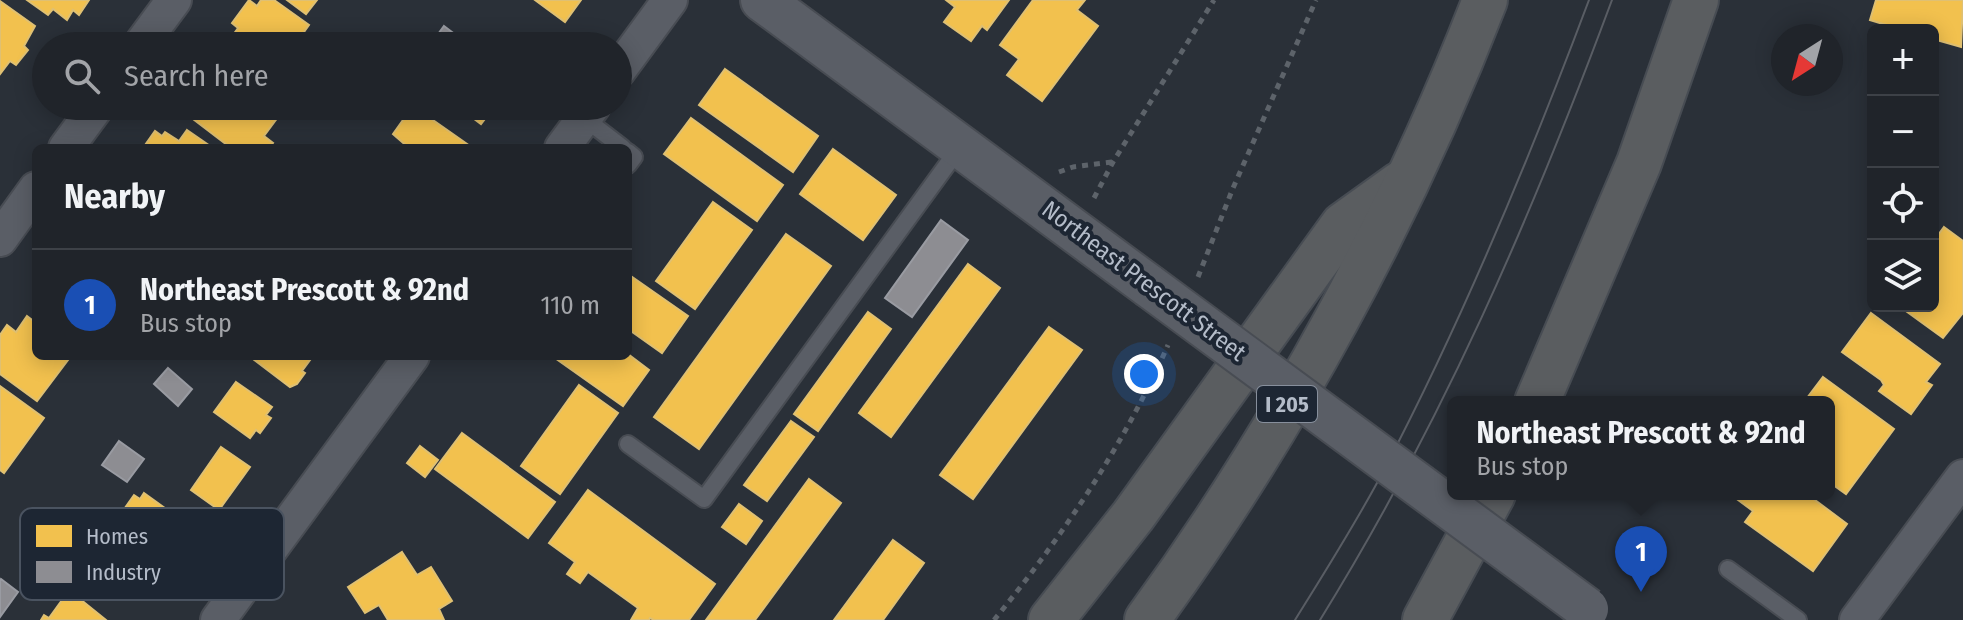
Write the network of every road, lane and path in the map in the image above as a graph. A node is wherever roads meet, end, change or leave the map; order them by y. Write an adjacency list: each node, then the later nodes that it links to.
1 (174, 0): 7 (street)
2 (670, 0): 8 (street)
3 (762, 0): 15 (street, Northeast Prescott Street)
4 (1214, 0): 16 (path)
5 (1485, 0): 17 (highway, I 205)
6 (1696, 0): 23 (highway)
7 (150, 32)
8 (632, 52)
9 (87, 120): 12 (street)
10 (582, 120): 13 (street)
11 (596, 120): 14 (lane)
12 (69, 144)
13 (565, 144)
14 (619, 144)
15 (961, 146): 18 (street, Northeast Prescott Street); 24 (lane)
16 (1113, 162): 18 (path); 20 (path)
17 (1409, 177): 32 (highway); 33 (highway, I 205)
18 (1021, 190): 20 (street, Northeast Prescott Street)
19 (32, 195): 21 (street)
20 (1077, 231): 30 (street, Northeast Prescott Street, bridge)
21 (0, 239)
22 (409, 360): 27 (street)
23 (1540, 396)
24 (628, 444)
25 (1963, 477): 36 (street)
26 (1490, 500): 34 (highway)
27 (284, 530)
28 (1728, 569): 35 (lane)
29 (233, 600): 31 (street)
30 (1594, 614)
31 (218, 620)
32 (1051, 620)
33 (1147, 620)
34 (1425, 620)
35 (1798, 620)
36 (1857, 620)

